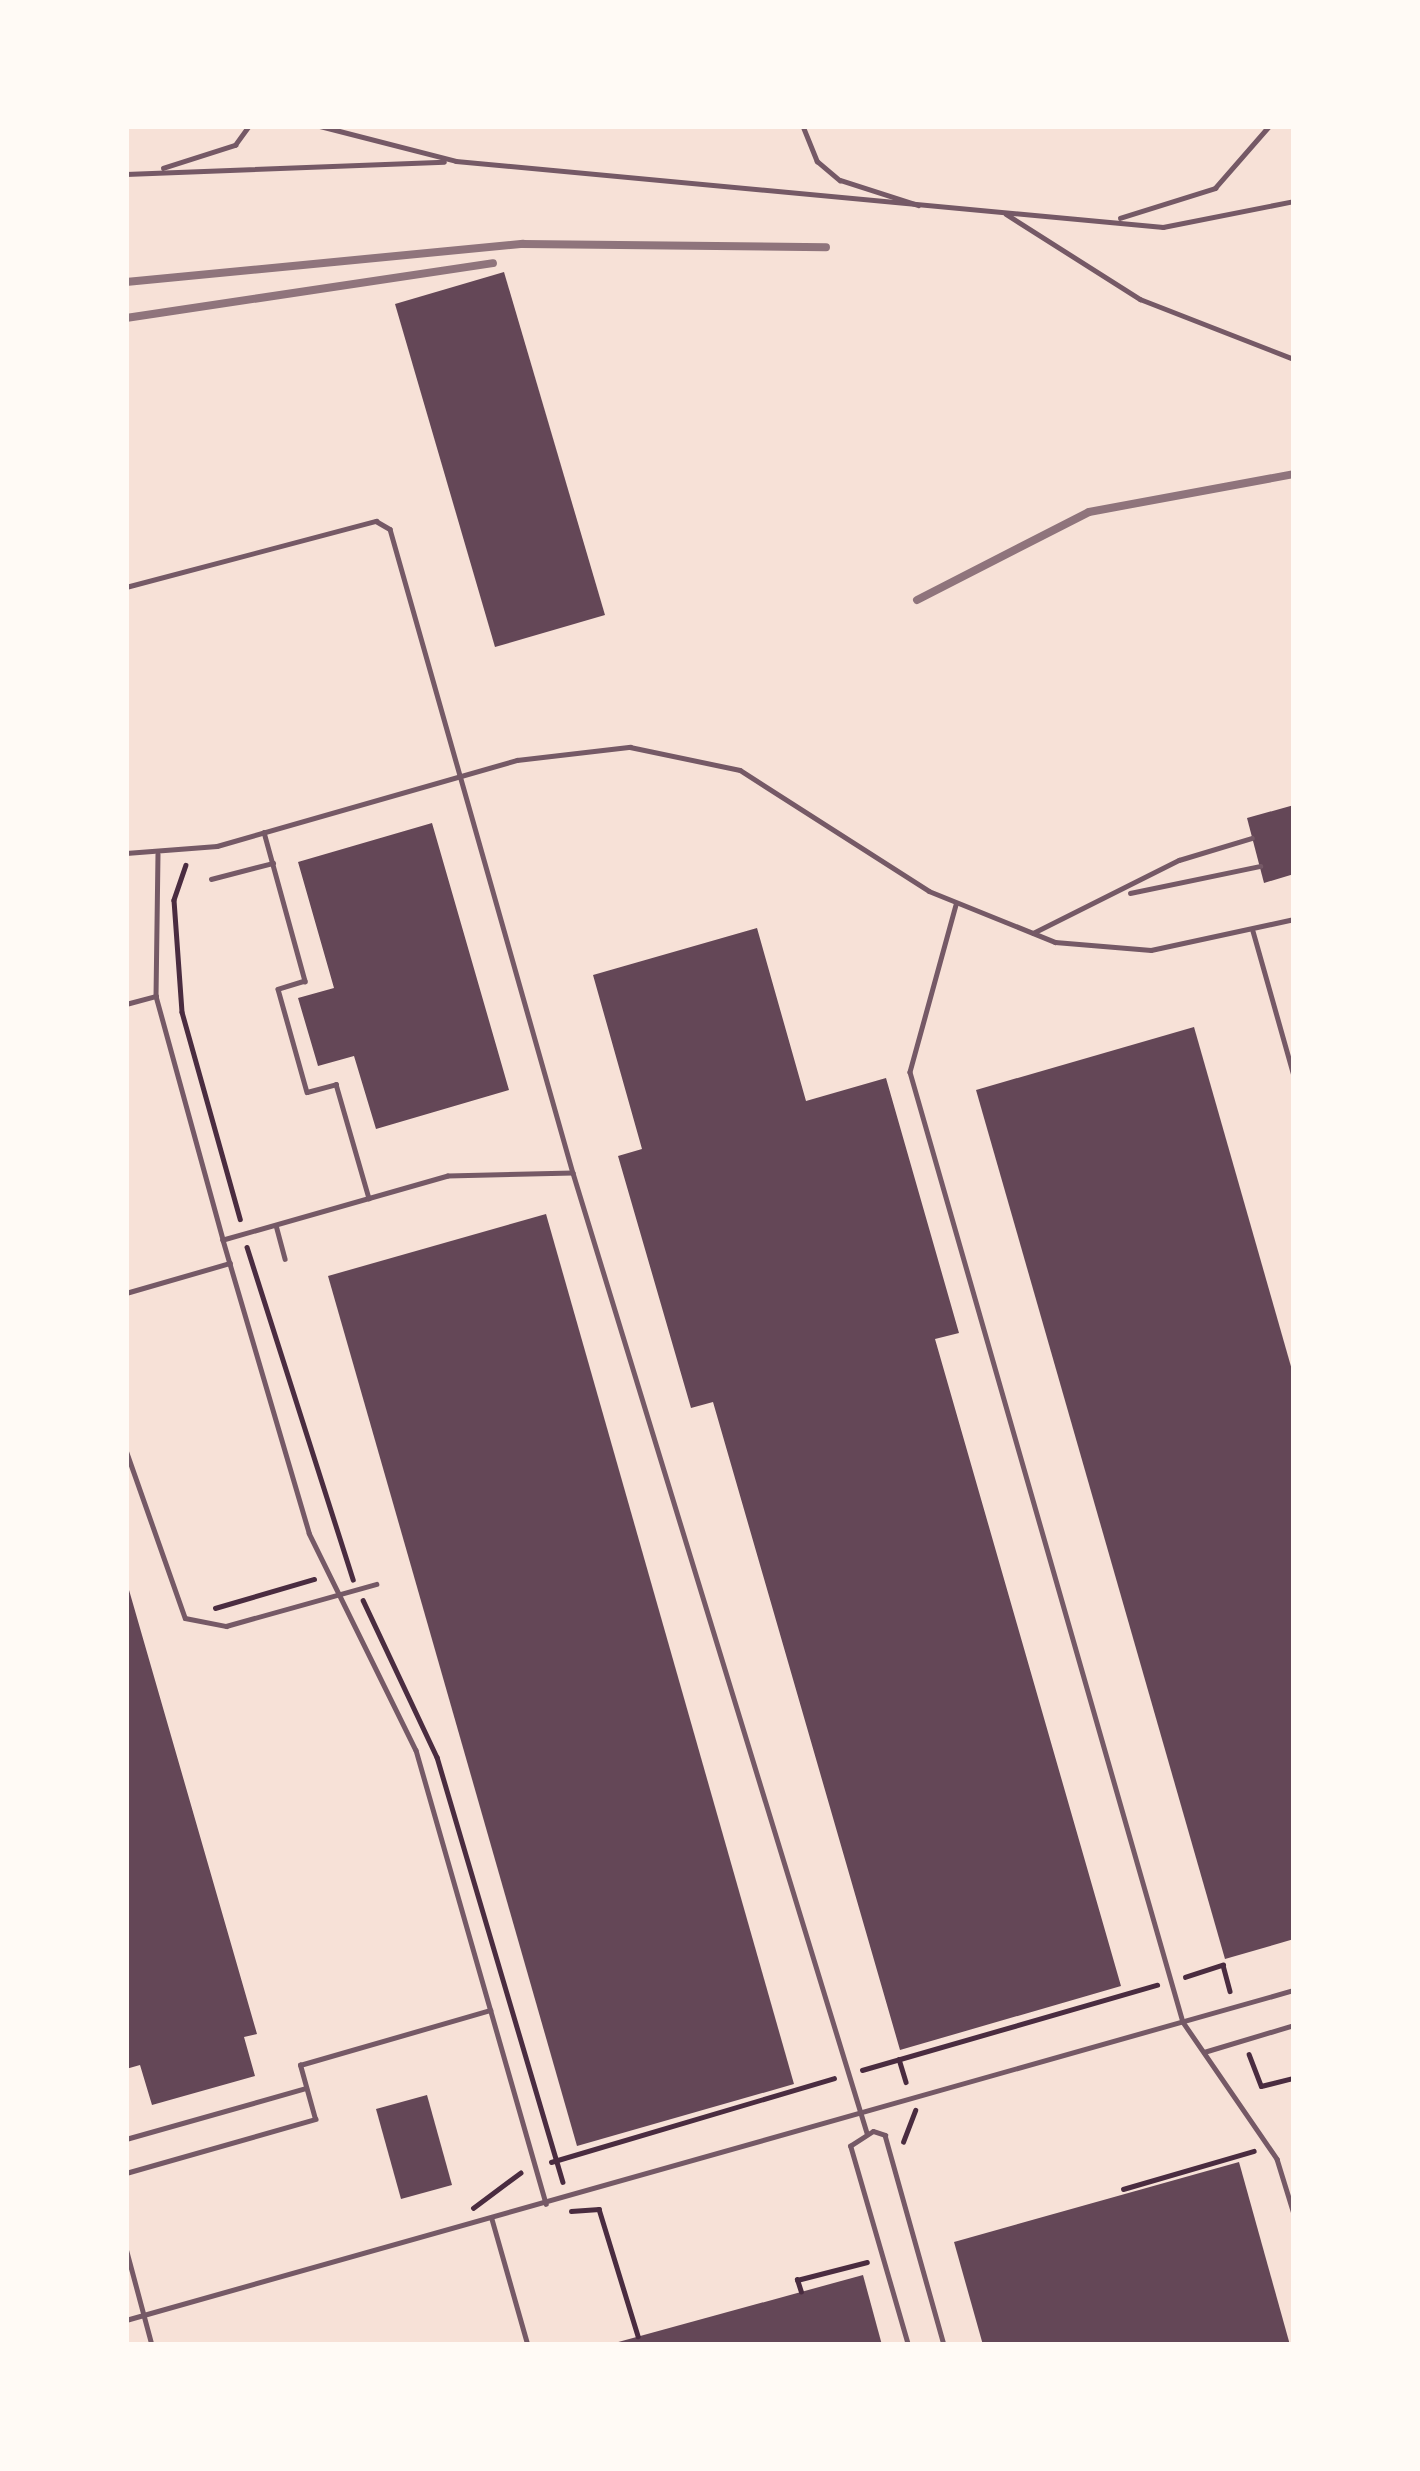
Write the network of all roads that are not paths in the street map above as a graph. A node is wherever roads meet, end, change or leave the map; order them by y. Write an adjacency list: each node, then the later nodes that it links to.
1 (249, 126): 6 (lane)
2 (320, 126): 5 (lane)
3 (803, 126): 9 (lane)
4 (1269, 126): 11 (lane)
5 (456, 161): 6 (lane); 9 (lane)
6 (152, 172): 7 (lane)
7 (126, 174)
8 (1294, 201): 11 (lane)
9 (932, 209): 10 (lane)
10 (1005, 213): 11 (lane); 12 (lane)
11 (1114, 219)
12 (1294, 359)
13 (126, 587): 14 (lane)
14 (459, 775): 15 (lane); 23 (lane); 30 (lane)
15 (265, 832): 18 (lane); 19 (lane)
16 (1252, 838): 22 (lane)
17 (126, 853): 18 (lane)
18 (158, 854): 27 (lane)
19 (273, 862): 21 (lane); 31 (lane)
20 (1260, 866): 22 (lane)
21 (211, 879)
22 (1127, 893): 26 (lane)
23 (956, 905): 26 (lane); 42 (lane)
24 (1294, 920): 25 (lane)
25 (1253, 931): 26 (lane); 29 (lane)
26 (1030, 934)
27 (156, 996): 28 (lane); 33 (lane)
28 (126, 1004)
29 (1294, 1074)
30 (573, 1173): 31 (lane); 46 (lane)
31 (370, 1198): 32 (lane)
32 (276, 1225): 33 (lane); 34 (lane)
33 (224, 1240): 35 (lane)
34 (285, 1259)
35 (230, 1263): 36 (lane); 39 (lane)
36 (126, 1293)
37 (126, 1450): 39 (lane)
38 (376, 1584): 39 (lane)
39 (338, 1595): 41 (lane)
40 (1294, 1990): 42 (lane)
41 (491, 2010): 45 (lane); 50 (lane)
42 (1183, 2022): 44 (lane); 46 (lane)
43 (1294, 2025): 44 (lane)
44 (1204, 2052): 51 (lane)
45 (306, 2088): 48 (lane); 49 (lane)
46 (862, 2117): 47 (lane); 50 (lane)
47 (867, 2133): 58 (lane); 59 (lane)
48 (126, 2139)
49 (126, 2173)
50 (546, 2204): 52 (lane)
51 (1294, 2213)
52 (492, 2219): 54 (lane); 57 (lane)
53 (126, 2248): 54 (lane)
54 (146, 2318): 55 (lane); 56 (lane)
55 (126, 2320)
56 (152, 2345)
57 (528, 2345)
58 (908, 2345)
59 (944, 2345)

